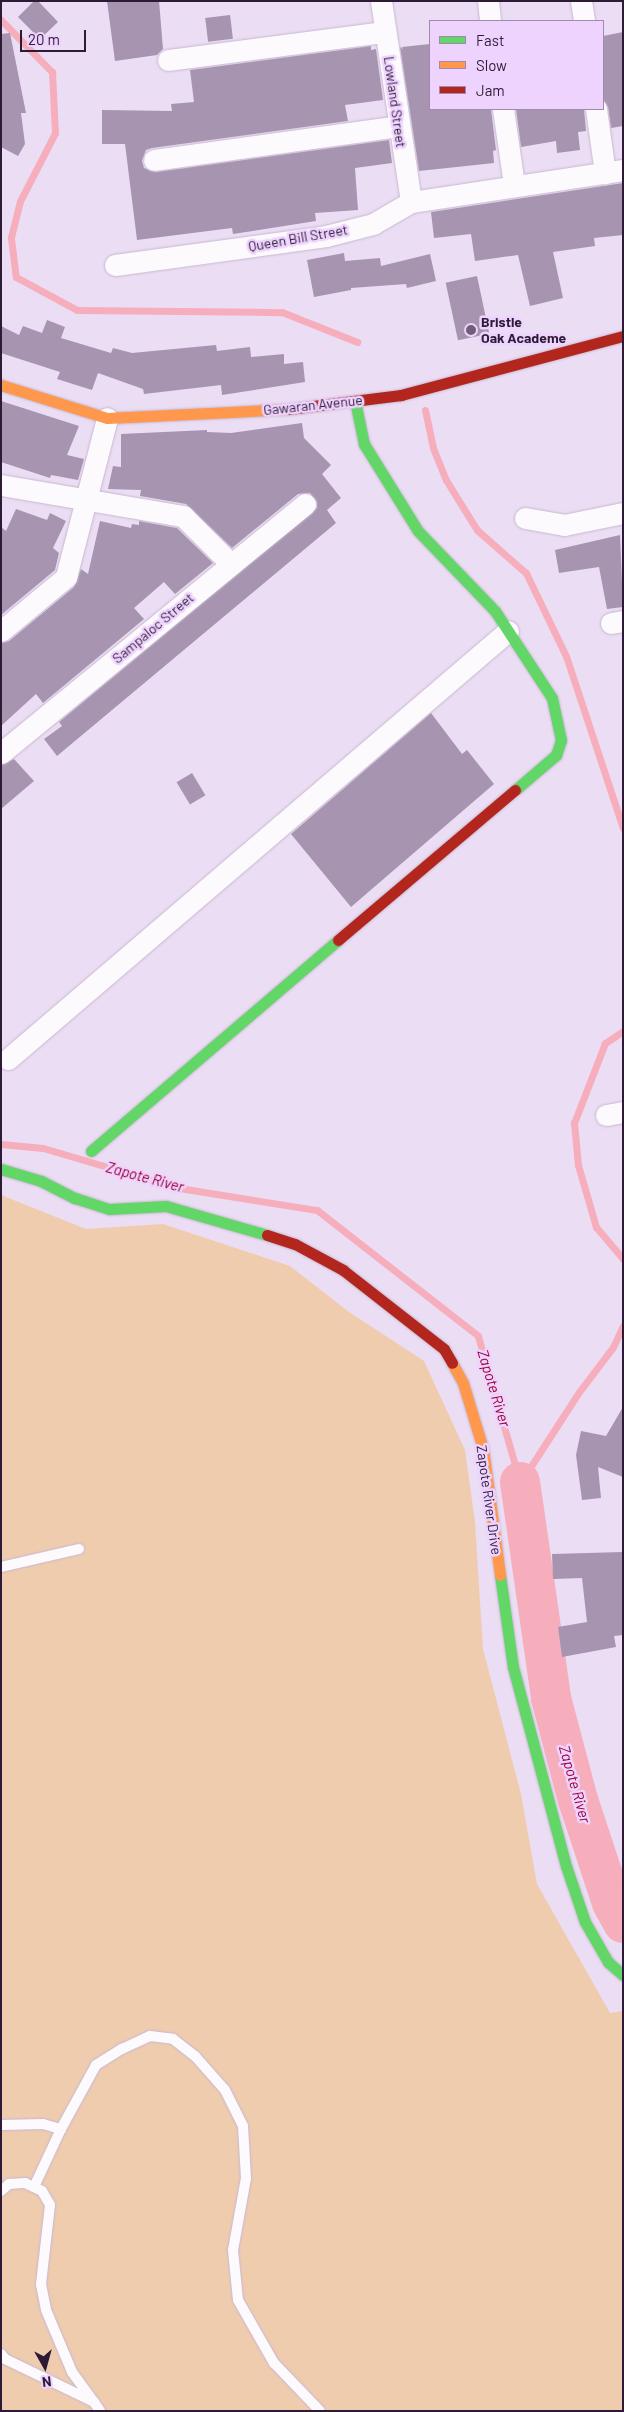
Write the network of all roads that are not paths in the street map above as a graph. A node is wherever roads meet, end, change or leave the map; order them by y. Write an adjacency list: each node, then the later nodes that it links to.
1 (381, 1): 6 (street, Lowland Street)
2 (488, 1): 4 (street)
3 (581, 1): 5 (street)
4 (490, 20)
5 (584, 20)
6 (385, 32): 7 (street); 10 (street, Lowland Street)
7 (168, 60)
8 (503, 110): 13 (street)
9 (596, 110): 12 (street)
10 (399, 126): 11 (street); 14 (street, Lowland Street)
11 (154, 160)
12 (614, 172): 13 (street, Queen Bill Street)
13 (514, 184): 14 (street, Queen Bill Street)
14 (411, 202): 15 (street, Queen Bill Street)
15 (115, 265)
16 (623, 336): 18 (street, Gawaran Avenue)
17 (1, 385): 19 (street, Gawaran Avenue)
18 (355, 401): 19 (street, Gawaran Avenue); 26 (street)
19 (107, 418): 21 (street)
20 (2, 487): 21 (street)
21 (86, 499): 25 (street); 27 (street)
22 (305, 504): 25 (street, Sampaloc Street)
23 (623, 513): 24 (street)
24 (525, 518)
25 (231, 564): 28 (street, Sampaloc Street)
26 (508, 630): 29 (street); 30 (street)
27 (1, 631)
28 (1, 753)
29 (8, 1059)
30 (91, 1151)
31 (1, 1169): 34 (street, Zapote River Drive)
32 (79, 1549): 33 (lane)
33 (1, 1567)
34 (623, 1975)
35 (1, 2125): 36 (lane)
36 (61, 2129): 37 (lane); 42 (lane)
37 (34, 2187): 38 (lane); 40 (lane)
38 (1, 2191)
39 (1, 2354): 40 (lane)
40 (94, 2402): 41 (lane)
41 (100, 2411)
42 (320, 2411)

